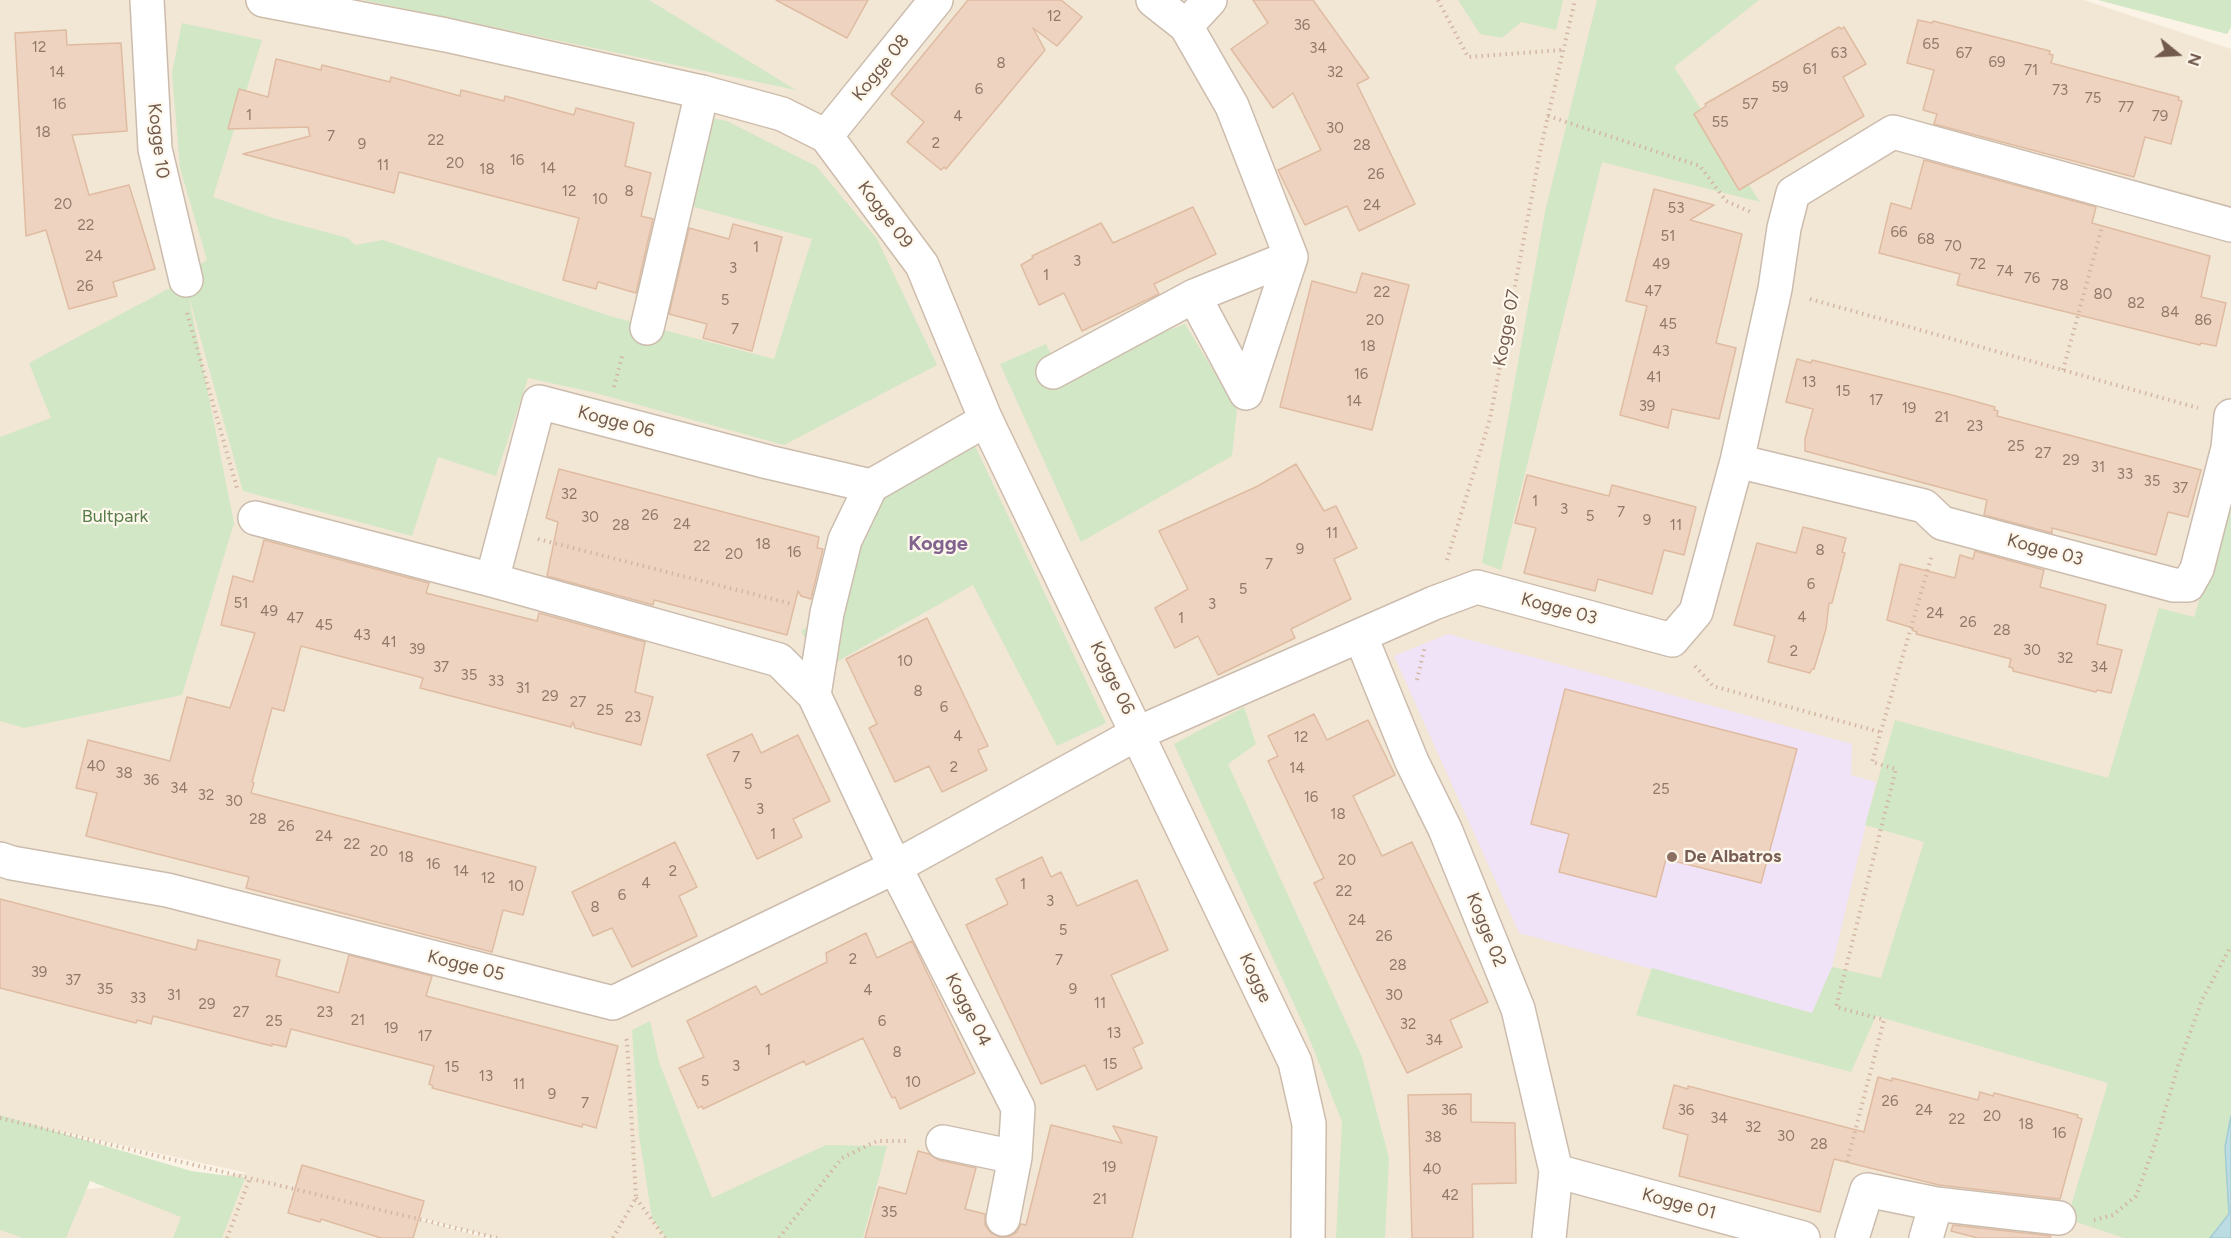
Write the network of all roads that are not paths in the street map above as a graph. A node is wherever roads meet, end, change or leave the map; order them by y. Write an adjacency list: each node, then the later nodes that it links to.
1 (147, 0): 11 (street, Kogge 10)
2 (263, 0): 7 (street, Kogge 09)
3 (936, 0): 8 (street, Kogge 08)
4 (1153, 0): 6 (street)
5 (1210, 0): 6 (street)
6 (1186, 26): 10 (street)
7 (702, 92): 8 (street, Kogge 09); 13 (street)
8 (826, 136): 16 (street, Kogge 09)
9 (2231, 225): 17 (street)
10 (1292, 257): 12 (street); 12 (street)
11 (186, 280)
12 (1194, 296): 14 (street)
13 (647, 328)
14 (1053, 372)
15 (2231, 416): 17 (street, Kogge 03)
16 (986, 420): 18 (street); 23 (street, Kogge 06)
17 (1737, 461): 21 (street, Kogge 03)
18 (871, 486): 20 (street, Kogge 06); 22 (street)
19 (255, 518): 20 (street)
20 (492, 580): 22 (street)
21 (1361, 637): 23 (street); 28 (street, Kogge 02)
22 (814, 695): 25 (street)
23 (1138, 734): 25 (street, Kogge 06); 32 (street, Kogge)
24 (6, 861): 25 (street, Kogge 05)
25 (895, 867): 27 (street, Kogge 04)
26 (943, 1142): 27 (street)
27 (1015, 1157): 31 (street, Kogge 04)
28 (1556, 1171): 33 (street, Kogge 02); 34 (street, Kogge 01)
29 (1936, 1204): 30 (street); 35 (street); 36 (street)
30 (2059, 1218)
31 (1003, 1219)
32 (1308, 1238)
33 (1549, 1238)
34 (1803, 1238)
35 (1852, 1238)
36 (1926, 1238)

